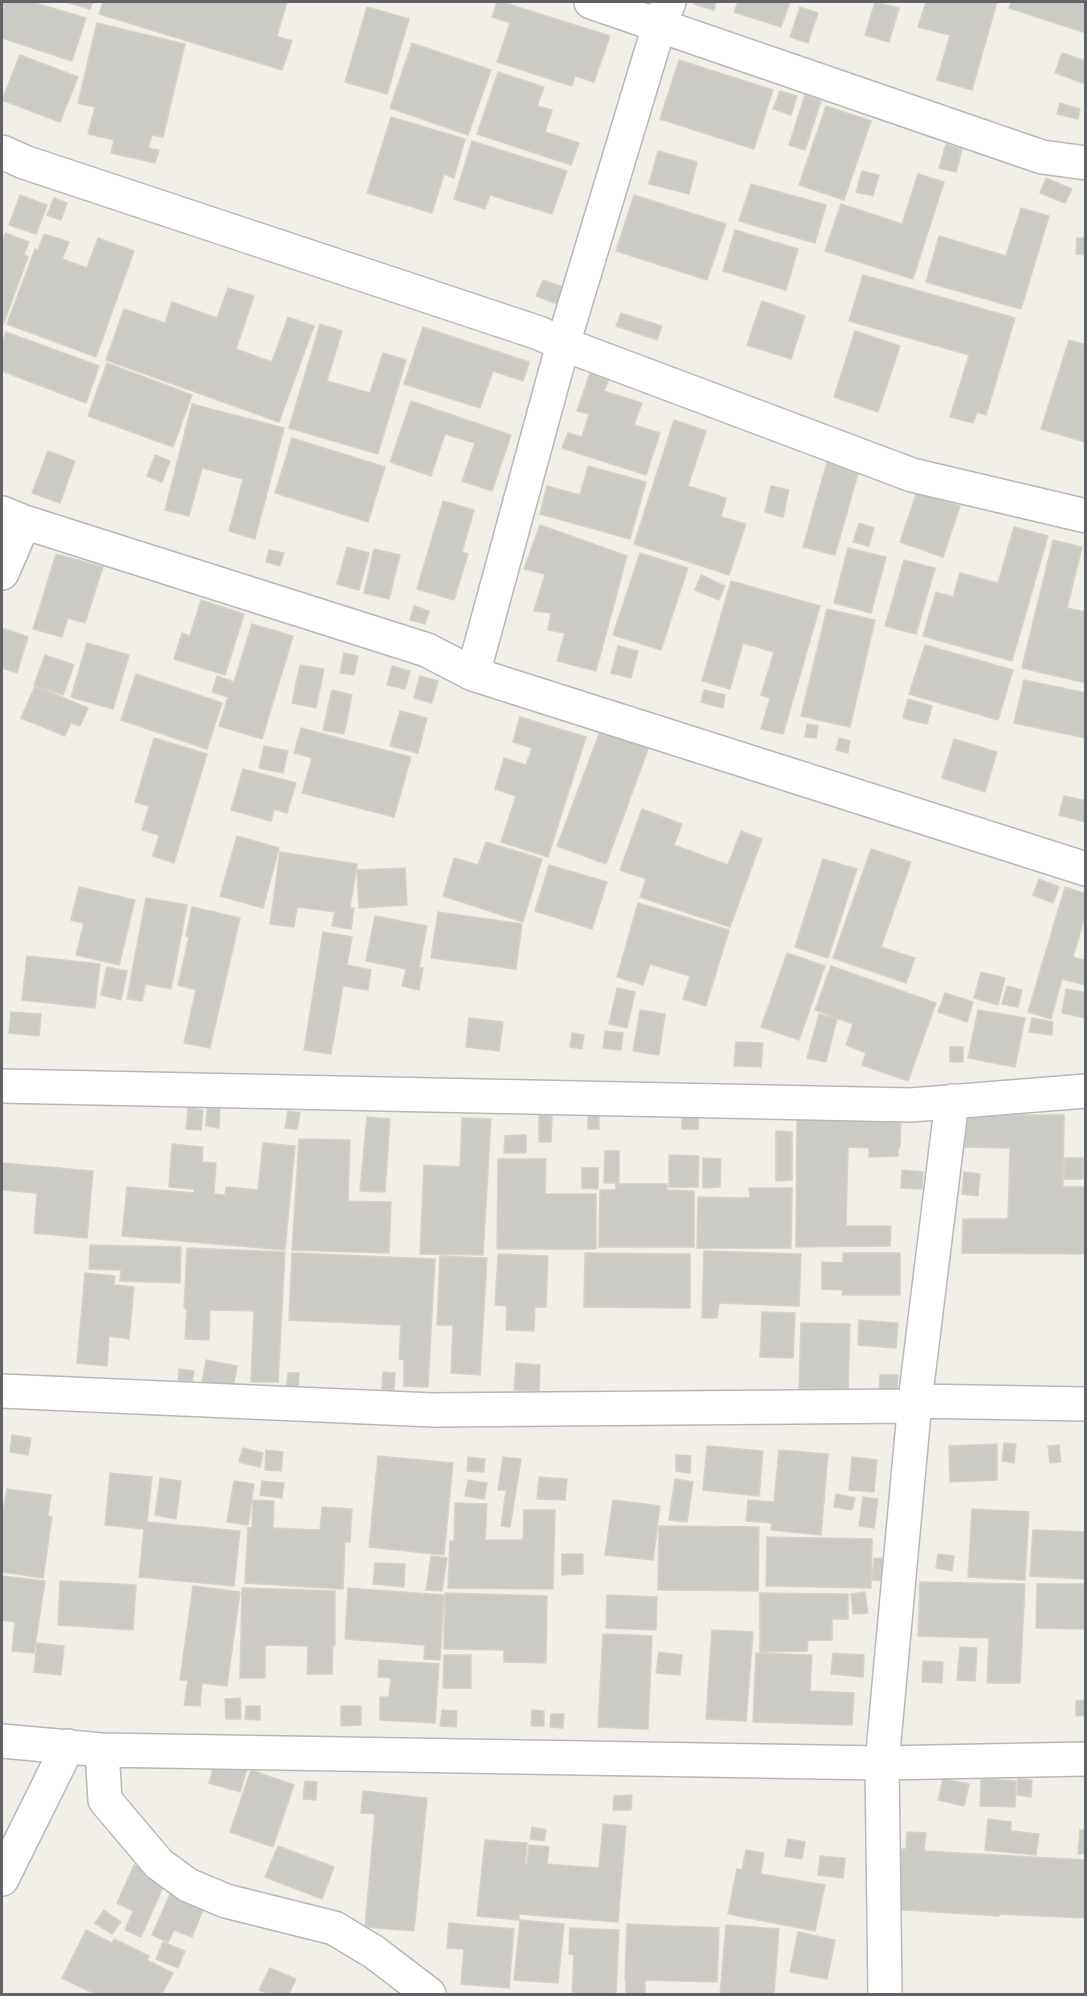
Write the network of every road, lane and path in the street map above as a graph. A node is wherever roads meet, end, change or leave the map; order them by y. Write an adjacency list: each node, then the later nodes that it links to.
1 (591, 2): 2 (street)
2 (664, 14): 4 (street); 5 (street)
3 (2, 152): 5 (street)
4 (1086, 163)
5 (563, 344): 6 (street); 9 (street)
6 (1086, 516)
7 (13, 518): 8 (street); 9 (street)
8 (2, 573)
9 (473, 674): 10 (street)
10 (1086, 869)
11 (2, 1086): 13 (street)
12 (1086, 1091): 13 (street)
13 (952, 1101): 15 (street)
14 (2, 1391): 15 (street)
15 (915, 1401): 16 (street); 21 (street)
16 (1086, 1404)
17 (2, 1741): 18 (street)
18 (68, 1746): 19 (street); 22 (street)
19 (102, 1750): 21 (street); 23 (street)
20 (1086, 1759): 21 (street)
21 (882, 1763): 24 (street)
22 (2, 1879)
23 (429, 1995)
24 (885, 1995)

